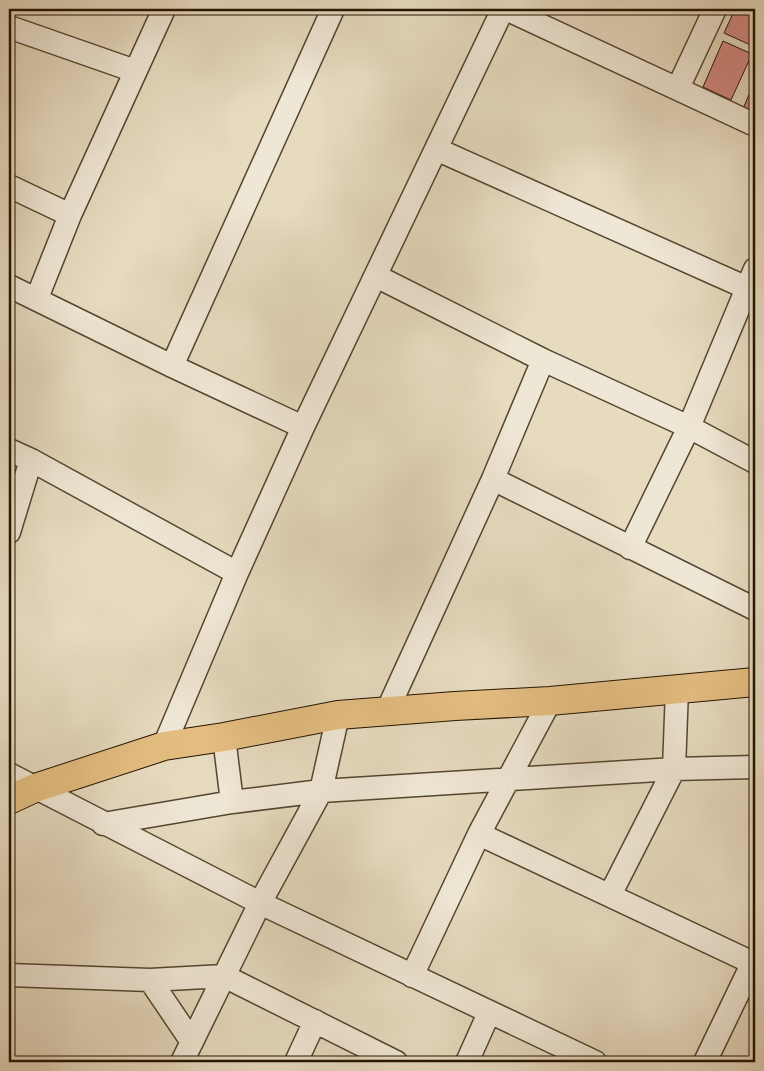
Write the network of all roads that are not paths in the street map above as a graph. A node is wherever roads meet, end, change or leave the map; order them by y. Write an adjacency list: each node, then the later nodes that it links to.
1 (164, 9): 6 (street)
2 (333, 9): 17 (street)
3 (504, 9): 7 (street); 9 (street)
4 (715, 9): 7 (street)
5 (9, 27): 6 (street)
6 (135, 71): 11 (street)
7 (678, 88): 8 (street)
8 (755, 125)
9 (436, 149): 12 (street); 13 (street)
10 (9, 186): 11 (street)
11 (70, 215): 15 (street)
12 (376, 276): 16 (street); 18 (street)
13 (751, 278): 19 (street)
14 (9, 286): 15 (street)
15 (36, 298): 17 (street)
16 (543, 360): 19 (street); 23 (street)
17 (172, 366): 18 (street)
18 (303, 427): 26 (street)
19 (689, 427): 22 (street); 25 (street)
20 (9, 450): 21 (street)
21 (32, 460): 24 (street); 26 (street)
22 (755, 462)
23 (493, 479): 25 (street); 31 (street)
24 (9, 532)
25 (630, 548): 27 (street)
26 (237, 573): 34 (street)
27 (755, 609)
28 (755, 682): 29 (main road)
29 (677, 689): 30 (main road); 36 (street)
30 (550, 701): 31 (main road); 38 (street)
31 (387, 711): 32 (main road)
32 (338, 715): 33 (main road); 40 (street)
33 (224, 737): 34 (main road); 42 (street)
34 (164, 746): 39 (main road)
35 (755, 767): 36 (street)
36 (674, 769): 38 (street); 45 (street)
37 (9, 774): 39 (street)
38 (508, 779): 40 (street); 44 (street)
39 (35, 788): 41 (main road); 43 (street)
40 (321, 791): 42 (street); 46 (street)
41 (9, 800)
42 (232, 802): 43 (street)
43 (103, 824): 46 (street)
44 (479, 834): 45 (street); 50 (street)
45 (610, 895): 47 (street)
46 (260, 903): 49 (street); 50 (street)
47 (754, 962): 60 (street)
48 (9, 975): 51 (street)
49 (224, 976): 51 (street); 53 (street); 54 (street)
50 (412, 976): 52 (street)
51 (150, 980): 54 (street)
52 (489, 1012): 58 (street); 59 (street)
53 (315, 1021): 56 (street); 57 (street)
54 (192, 1042): 55 (street)
55 (182, 1062)
56 (296, 1062)
57 (396, 1062)
58 (467, 1062)
59 (595, 1062)
60 (705, 1062)

